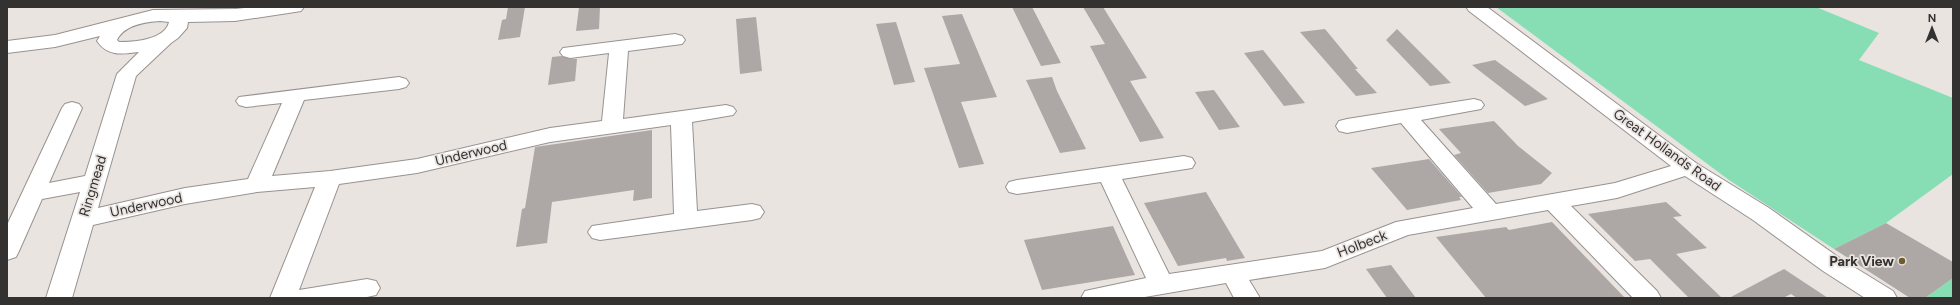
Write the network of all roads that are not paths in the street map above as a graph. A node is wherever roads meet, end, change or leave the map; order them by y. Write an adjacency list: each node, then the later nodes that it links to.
1 (142, 7): 6 (street)
2 (295, 7): 5 (street)
3 (1475, 7): 26 (street, Great Hollands Road)
4 (170, 13): 5 (street); 6 (street); 7 (street, Ringmead)
5 (235, 15): 7 (street)
6 (124, 24): 9 (street); 10 (street)
7 (166, 38): 10 (street); 14 (street, Ringmead)
8 (675, 40): 11 (street)
9 (55, 41): 10 (street); 12 (street)
10 (111, 46): 14 (street)
11 (619, 46): 13 (street); 23 (street)
12 (7, 47)
13 (570, 52)
14 (127, 74): 29 (street, Ringmead)
15 (399, 83): 16 (street)
16 (296, 95): 17 (street); 30 (street)
17 (246, 101)
18 (1474, 105): 21 (street)
19 (72, 108): 32 (street)
20 (726, 111): 22 (street, Underwood)
21 (1406, 116): 24 (street); 35 (street)
22 (681, 118): 23 (street, Underwood); 37 (street)
23 (612, 126): 28 (street, Underwood)
24 (1347, 126)
25 (1184, 163): 27 (street)
26 (1688, 168): 33 (street, Holbeck); 49 (street, Great Hollands Road)
27 (1108, 174): 31 (street); 41 (street)
28 (330, 178): 30 (street, Underwood); 44 (street)
29 (94, 182): 32 (street); 36 (street, Ringmead)
30 (257, 185): 36 (street, Underwood)
31 (1017, 187)
32 (34, 193): 39 (street)
33 (1554, 202): 35 (street, Holbeck); 48 (street)
34 (752, 212): 37 (street)
35 (1490, 212): 40 (street, Holbeck)
36 (83, 219): 43 (street, Ringmead)
37 (686, 220): 38 (street)
38 (600, 232)
39 (7, 251)
40 (1233, 274): 41 (street, Holbeck); 47 (street)
41 (1162, 284): 46 (street, Holbeck)
42 (367, 288): 45 (street)
43 (59, 298)
44 (283, 298)
45 (303, 298)
46 (1094, 298)
47 (1247, 298)
48 (1648, 298)
49 (1884, 298)

